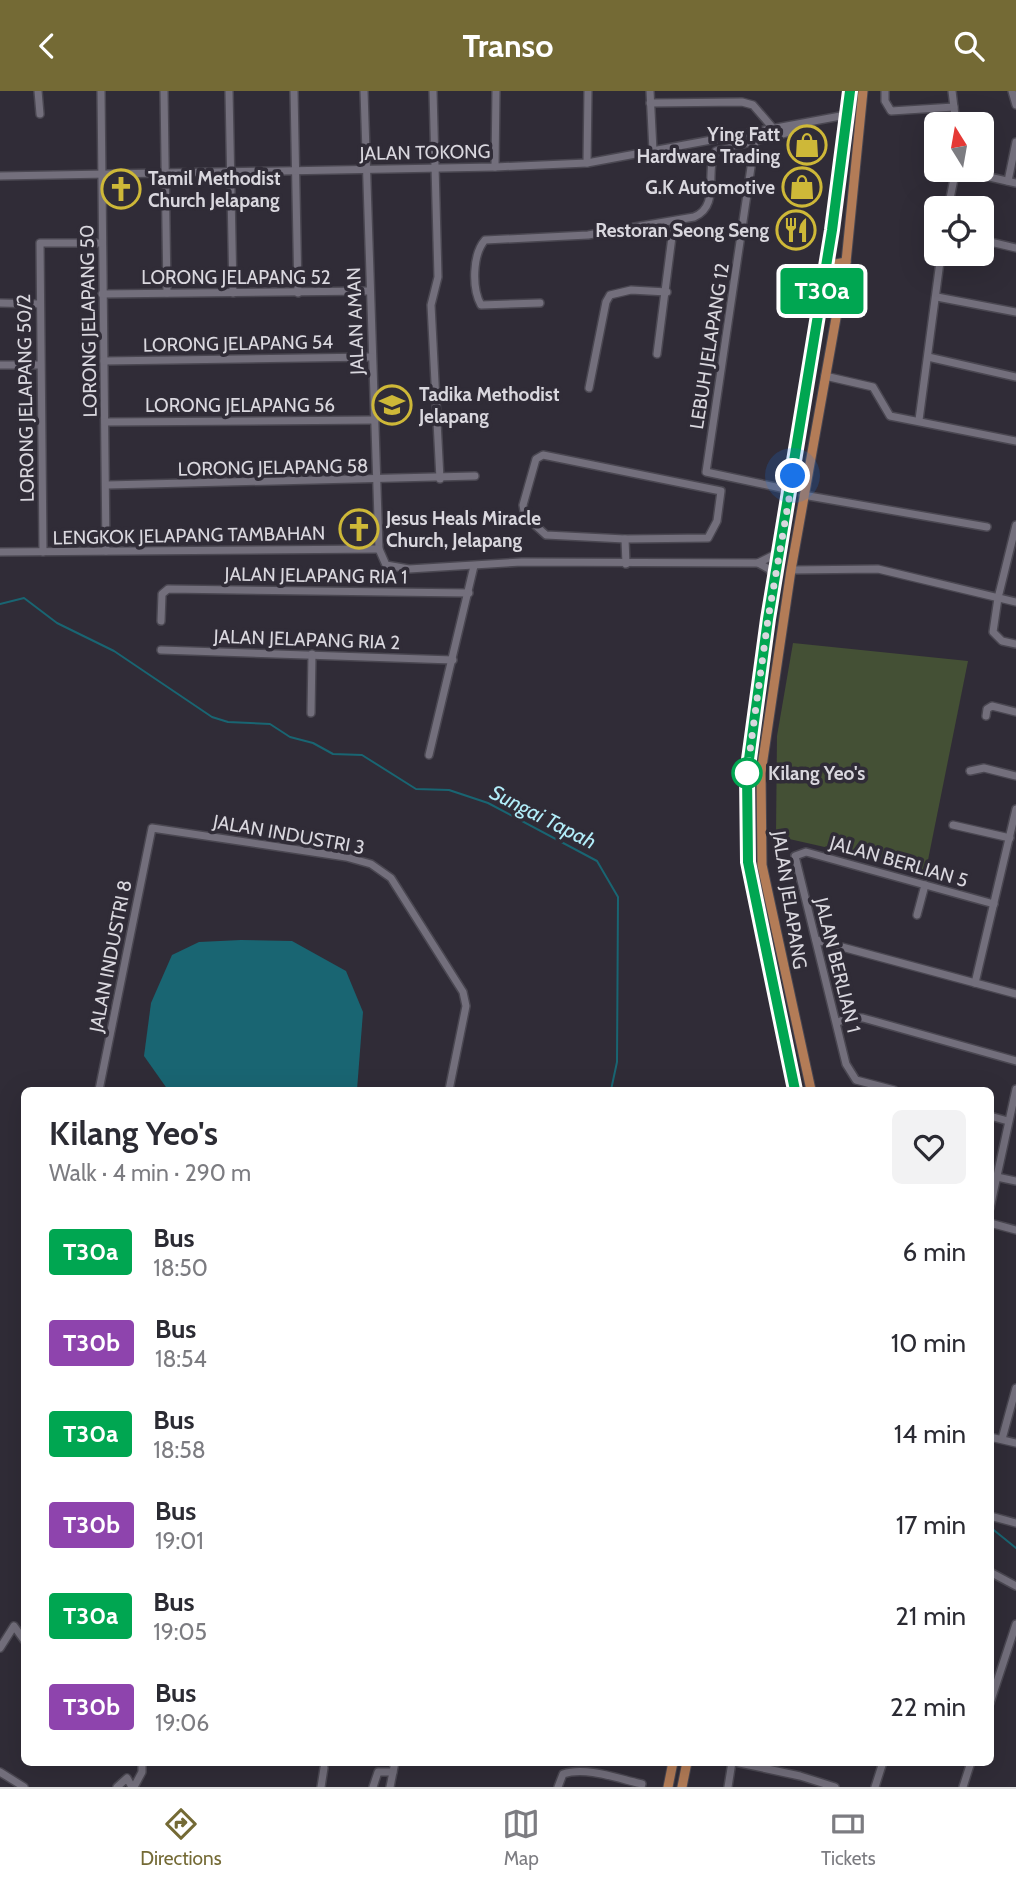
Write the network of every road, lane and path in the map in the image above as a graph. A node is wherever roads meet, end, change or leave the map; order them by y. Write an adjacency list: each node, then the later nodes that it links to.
1 (38, 91): 20 (street)
2 (101, 91): 34 (street, LORONG JELAPANG 50)
3 (164, 91): 33 (street)
4 (229, 91): 32 (street)
5 (294, 91): 31 (street)
6 (363, 91): 30 (street, JALAN AMAN)
7 (433, 91): 28 (street)
8 (496, 91): 29 (street)
9 (588, 91): 27 (street)
10 (650, 91): 16 (street)
11 (850, 91): 21 (main road, JALAN JELAPANG)
12 (863, 91): 43 (main road, JALAN JELAPANG)
13 (885, 91): 18 (street)
14 (952, 91): 18 (street)
15 (1012, 91): 17 (street)
16 (650, 103): 23 (street); 26 (street)
17 (1016, 105)
18 (954, 107): 19 (street)
19 (955, 112)
20 (40, 114)
21 (846, 115): 22 (street, JALAN TOKONG); 39 (main road, JALAN JELAPANG)
22 (812, 121): 23 (street, JALAN TOKONG); 24 (street)
23 (772, 127): 26 (street, JALAN TOKONG)
24 (755, 140): 38 (street); 70 (street, LEBUH JELAPANG 12)
25 (1016, 142): 37 (street)
26 (653, 151): 27 (street, JALAN TOKONG)
27 (587, 163): 29 (street, JALAN TOKONG)
28 (435, 167): 29 (street, JALAN TOKONG); 30 (street, JALAN TOKONG); 72 (street)
29 (495, 167)
30 (366, 169): 31 (street, JALAN TOKONG); 46 (street, JALAN AMAN)
31 (296, 170): 32 (street, JALAN TOKONG); 50 (street)
32 (231, 172): 33 (street, JALAN TOKONG); 49 (street)
33 (167, 173): 34 (street, JALAN TOKONG); 48 (street)
34 (102, 175): 35 (street, JALAN TOKONG); 40 (street, LORONG JELAPANG 50)
35 (0, 176)
36 (994, 179): 37 (street)
37 (1012, 182)
38 (674, 221): 47 (street); 54 (street)
39 (832, 230): 43 (main road); 45 (main road, JALAN JELAPANG)
40 (102, 243): 51 (street, LORONG JELAPANG 50); 55 (street, LORONG JELAPANG 50/2)
41 (994, 243): 42 (street)
42 (1016, 248)
43 (846, 261): 45 (main road); 63 (main road, JALAN JELAPANG)
44 (940, 266): 52 (street)
45 (822, 288): 75 (main road, JALAN JELAPANG)
46 (369, 291): 50 (street, LORONG JELAPANG 52); 58 (street, JALAN AMAN)
47 (667, 292): 57 (street); 65 (street)
48 (167, 293): 49 (street, LORONG JELAPANG 52); 51 (street, LORONG JELAPANG 52)
49 (233, 293): 50 (street, LORONG JELAPANG 52)
50 (298, 293)
51 (102, 294): 60 (street, LORONG JELAPANG 50)
52 (937, 297): 56 (street); 59 (street)
53 (0, 303): 55 (street)
54 (540, 303)
55 (39, 304): 62 (street, LORONG JELAPANG 50/2)
56 (1016, 312)
57 (657, 354)
58 (372, 357): 60 (street, LORONG JELAPANG 54); 66 (street, JALAN AMAN)
59 (928, 357): 64 (street); 67 (street)
60 (104, 361): 68 (street, LORONG JELAPANG 50)
61 (0, 365): 62 (street)
62 (40, 365): 85 (street, LORONG JELAPANG 50/2)
63 (825, 376): 67 (street); 77 (main road, JALAN JELAPANG)
64 (1016, 377)
65 (589, 388)
66 (375, 420): 68 (street, LORONG JELAPANG 56); 73 (street, JALAN AMAN)
67 (919, 420): 69 (street)
68 (105, 422): 74 (street, LORONG JELAPANG 50)
69 (1016, 441)
70 (724, 476): 75 (street); 76 (street)
71 (475, 477): 72 (street, LORONG JELAPANG 58)
72 (440, 479): 73 (street, LORONG JELAPANG 58)
73 (377, 481): 74 (street, LORONG JELAPANG 58); 82 (street, JALAN AMAN)
74 (107, 485): 83 (street, LORONG JELAPANG 50)
75 (790, 490): 86 (main road, JALAN JELAPANG)
76 (721, 491): 81 (street); 81 (street)
77 (803, 495): 79 (street); 90 (main road, JALAN JELAPANG)
78 (1016, 525): 80 (street)
79 (987, 527)
80 (1015, 536): 93 (street)
81 (625, 539): 88 (street)
82 (379, 549): 83 (street, LENGKOK JELAPANG TAMBAHAN); 89 (street)
83 (106, 551): 85 (street, LENGKOK JELAPANG TAMBAHAN)
84 (0, 552): 85 (street, LENGKOK JELAPANG TAMBAHAN)
85 (43, 552)
86 (778, 553): 87 (street); 91 (main road, JALAN JELAPANG)
87 (758, 563): 88 (street); 91 (street)
88 (626, 564): 89 (street)
89 (474, 566): 92 (street)
90 (791, 570): 93 (street); 123 (main road, JALAN JELAPANG)
91 (774, 577): 122 (main road, JALAN JELAPANG)
92 (468, 593): 95 (street, JALAN JELAPANG RIA 1); 99 (street)
93 (998, 598): 94 (street); 96 (street)
94 (1016, 602)
95 (161, 621)
96 (1016, 644)
97 (161, 650): 98 (street, JALAN JELAPANG RIA 2)
98 (312, 654): 99 (street, JALAN JELAPANG RIA 2); 101 (street)
99 (453, 660): 103 (street)
100 (1016, 712): 102 (street)
101 (311, 713)
102 (986, 716)
103 (429, 755)
104 (970, 771): 105 (street)
105 (1016, 776)
106 (1016, 809): 107 (street)
107 (1015, 820): 110 (street)
108 (953, 825): 110 (street)
109 (152, 828): 120 (street, JALAN INDUSTRI 8); 121 (street, JALAN INDUSTRI 3)
110 (1010, 838): 113 (street)
111 (795, 856): 112 (street, JALAN BERLIAN 5); 115 (street, JALAN BERLIAN 1)
112 (925, 884): 113 (street, JALAN BERLIAN 5); 114 (street)
113 (994, 904): 116 (street)
114 (917, 915)
115 (816, 940): 116 (street); 118 (street, JALAN BERLIAN 1)
116 (975, 983): 117 (street)
117 (1016, 994)
118 (838, 1022): 119 (street); 124 (street, JALAN BERLIAN 1)
119 (1016, 1061)
120 (100, 1087)
121 (450, 1087)
122 (793, 1087)
123 (810, 1087)
124 (883, 1087)
125 (1016, 1089): 127 (street)
126 (994, 1117): 127 (street)
127 (1008, 1121): 128 (street)
128 (997, 1177): 129 (street); 130 (street)
129 (1016, 1181)
130 (994, 1184)
131 (994, 1224): 132 (street)
132 (1016, 1230)
133 (1016, 1388): 135 (street)
134 (994, 1438): 135 (street)
135 (1002, 1440): 136 (street)
136 (1016, 1443)
137 (994, 1517): 138 (street)
138 (1016, 1523)
139 (994, 1574): 140 (street)
140 (1016, 1586)
141 (1016, 1624): 144 (street)
142 (21, 1636): 143 (street)
143 (0, 1649)
144 (994, 1691)
145 (142, 1766): 160 (street)
146 (394, 1766): 155 (street)
147 (672, 1766): 165 (main road)
148 (687, 1766): 166 (main road)
149 (733, 1766): 167 (street)
150 (753, 1766): 156 (street)
151 (882, 1766): 170 (street)
152 (970, 1766): 171 (street)
153 (324, 1768): 161 (street)
154 (0, 1772): 158 (street)
155 (393, 1772): 162 (street); 163 (street)
156 (800, 1776): 168 (street); 169 (street)
157 (641, 1786): 164 (street)
158 (24, 1787)
159 (117, 1787): 160 (street)
160 (133, 1787)
161 (321, 1787)
162 (373, 1787)
163 (390, 1787)
164 (558, 1787)
165 (668, 1787)
166 (682, 1787)
167 (728, 1787)
168 (798, 1787)
169 (835, 1787)
170 (875, 1787)
171 (963, 1787)

